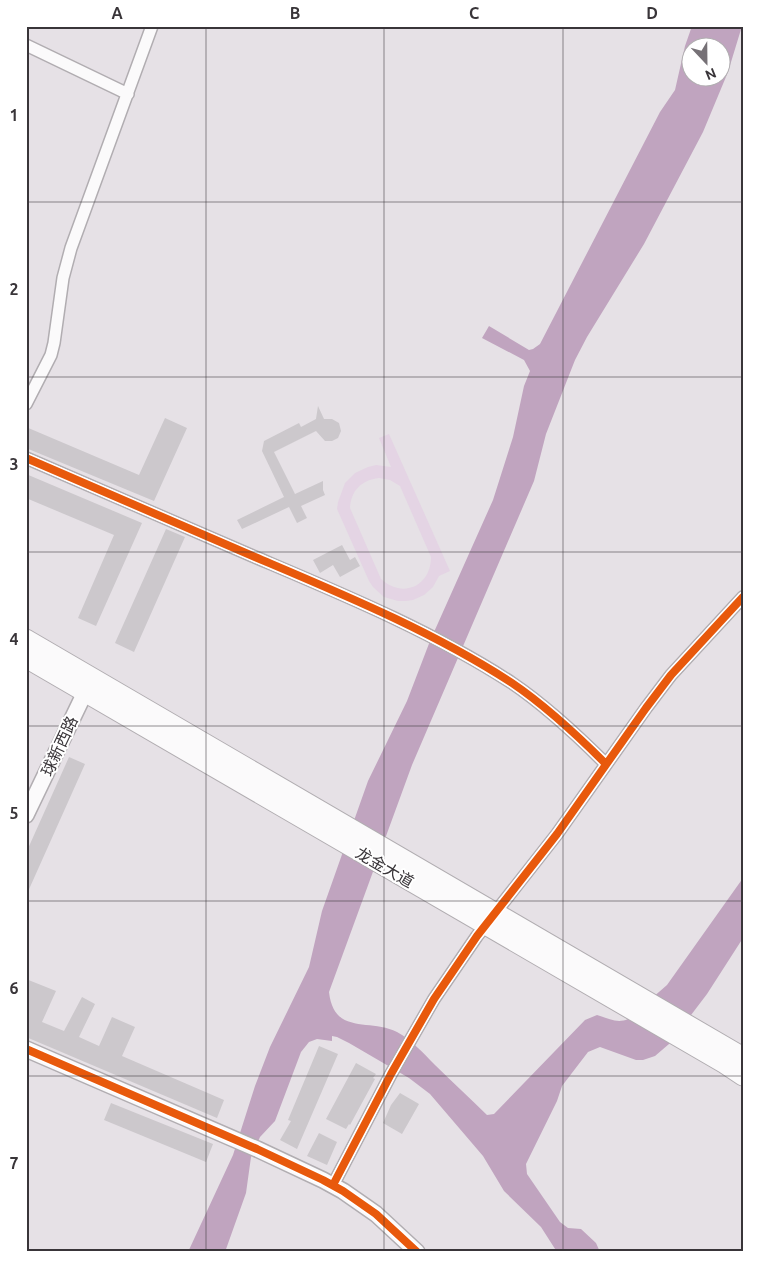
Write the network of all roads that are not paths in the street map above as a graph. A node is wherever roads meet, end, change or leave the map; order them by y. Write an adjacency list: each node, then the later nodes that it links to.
1 (152, 26): 3 (street)
2 (26, 45): 3 (street)
3 (128, 94): 4 (street)
4 (26, 404)
5 (26, 458): 10 (street)
6 (743, 596): 10 (street)
7 (26, 639): 9 (main road, 龙金大道)
8 (26, 658): 9 (main road, 龙金大道)
9 (88, 685): 11 (street, 球新西路); 12 (main road, 龙金大道)
10 (606, 764): 12 (street)
11 (26, 815)
12 (491, 919): 13 (main road, 龙金大道); 17 (street)
13 (689, 1034): 15 (main road, 龙金大道); 16 (main road, 龙金大道)
14 (26, 1049): 17 (street)
15 (743, 1057)
16 (743, 1076)
17 (333, 1185): 18 (street)
18 (417, 1252)

